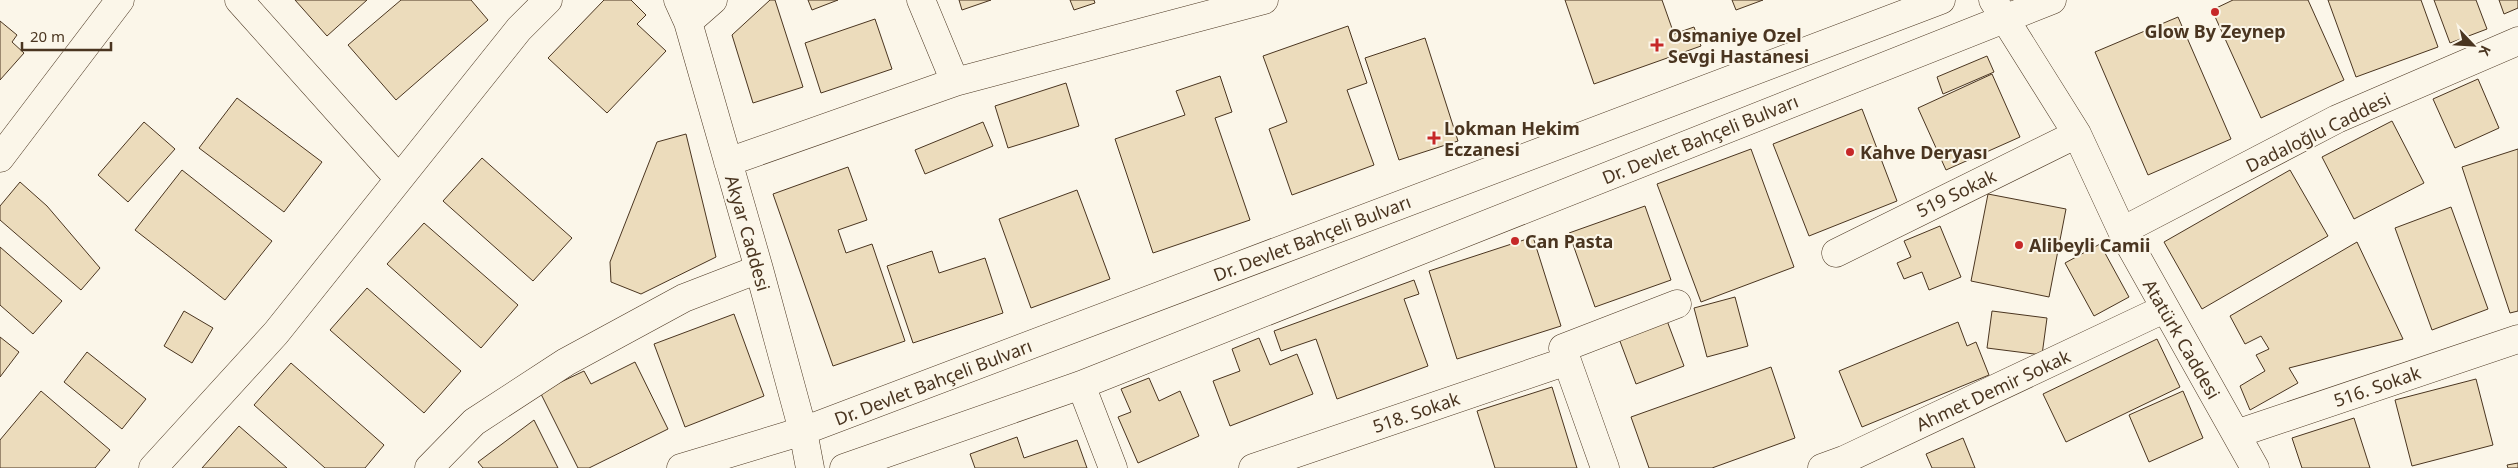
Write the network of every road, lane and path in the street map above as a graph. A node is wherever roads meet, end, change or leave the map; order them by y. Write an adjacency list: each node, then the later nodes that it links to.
1 (120, 0): 14 (street)
2 (239, 0): 16 (street)
3 (548, 0): 16 (street)
4 (713, 0): 10 (street)
5 (921, 0): 12 (street)
6 (1264, 0): 12 (street)
7 (1941, 0): 25 (street, Dr. Devlet Bahçeli Bulvarı)
8 (2052, 0): 9 (street, Dr. Devlet Bahçeli Bulvarı)
9 (1999, 8): 13 (street, Atatürk Caddesi); 24 (street, Dr. Devlet Bahçeli Bulvarı)
10 (683, 11): 15 (street, Akyar Caddesi)
11 (2518, 42): 17 (street, Dadaloğlu Caddesi)
12 (955, 82): 15 (street)
13 (2077, 134): 17 (street, Atatürk Caddesi); 18 (street, 519 Sokak)
14 (0, 158)
15 (728, 162): 19 (street, Akyar Caddesi)
16 (399, 179): 27 (street)
17 (2122, 230): 21 (street, Atatürk Caddesi)
18 (1836, 253)
19 (759, 269): 25 (street, Akyar Caddesi); 28 (street)
20 (1677, 304): 23 (street, 518. Sokak)
21 (2164, 309): 26 (street, Atatürk Caddesi); 35 (street, Ahmet Demir Sokak)
22 (2518, 339): 26 (street, 516. Sokak)
23 (1565, 354): 33 (street, 518. Sokak); 34 (street)
24 (1081, 384): 31 (street, Dr. Devlet Bahçeli Bulvarı); 32 (street)
25 (803, 431): 29 (street, Dr. Devlet Bahçeli Bulvarı); 30 (street, Akyar Caddesi)
26 (2236, 434): 36 (street, Atatürk Caddesi)
27 (153, 468)
28 (429, 468)
29 (681, 468)
30 (810, 468)
31 (844, 468)
32 (1113, 468)
33 (1253, 468)
34 (1605, 468)
35 (1822, 468)
36 (2254, 468)

